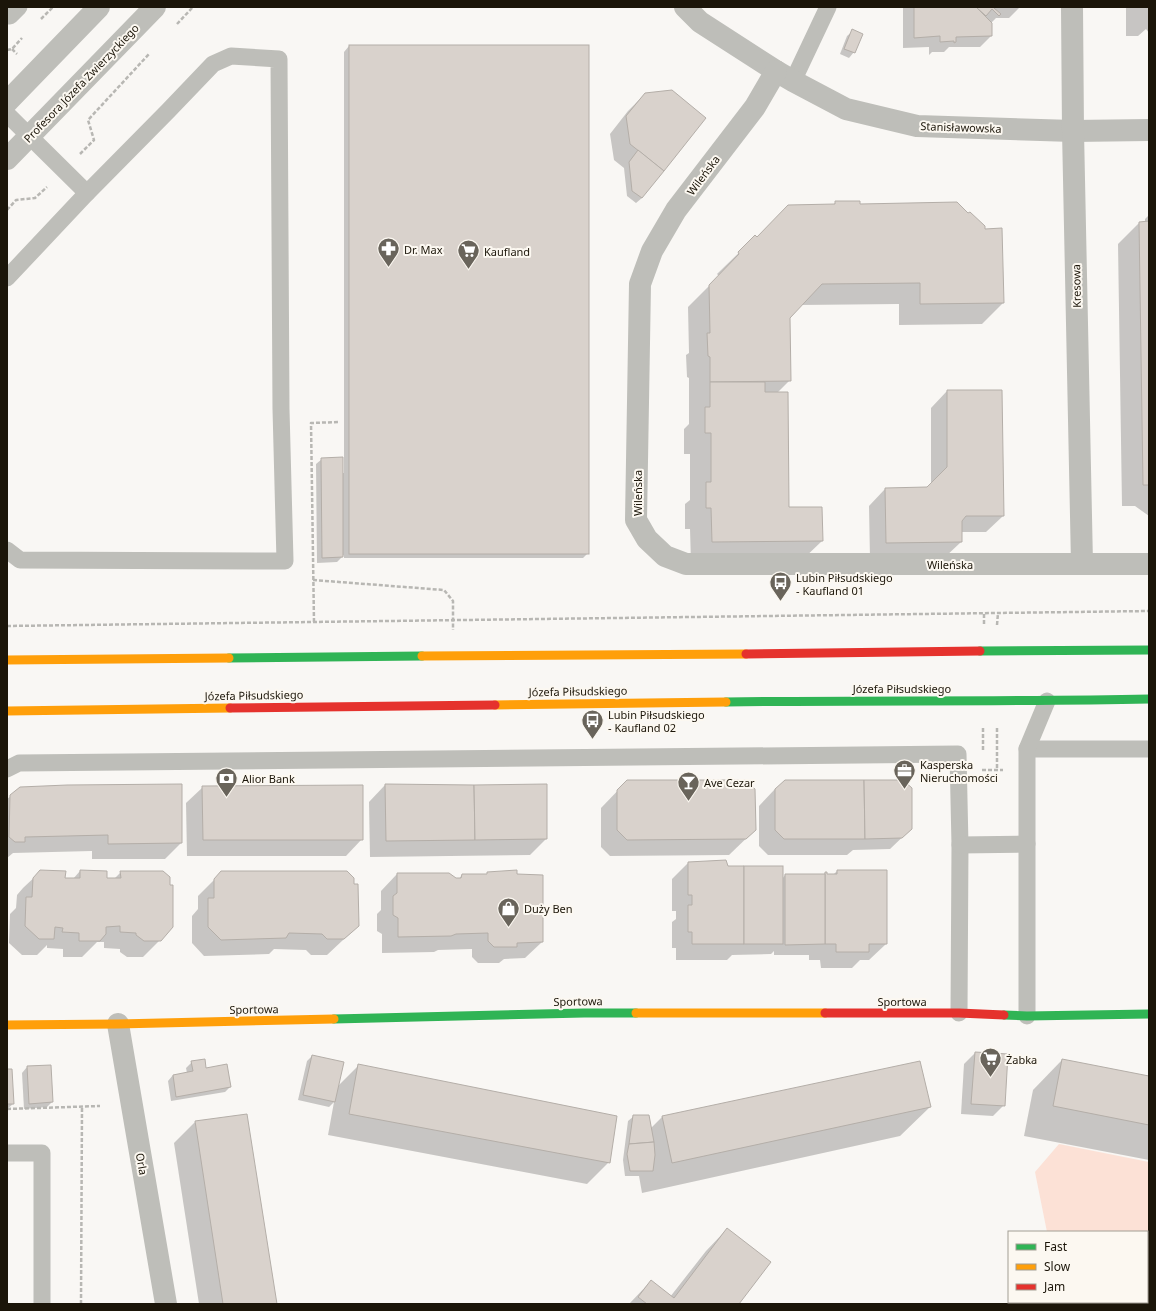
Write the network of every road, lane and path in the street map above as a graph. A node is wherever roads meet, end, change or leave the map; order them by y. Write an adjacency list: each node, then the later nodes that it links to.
1 (19, 7): 8 (lane)
2 (99, 7): 12 (street)
3 (155, 7): 16 (street, Profesora Józefa Zwierzyckiego)
4 (193, 7): 9 (path)
5 (685, 7): 11 (street, Stanisławowska)
6 (828, 7): 11 (lane)
7 (1072, 7): 15 (street, Kresowa)
8 (7, 16)
9 (172, 30)
10 (151, 52): 18 (path)
11 (785, 76): 15 (street, Stanisławowska); 24 (street, Wileńska)
12 (7, 102)
13 (7, 114): 16 (lane)
14 (1149, 130): 15 (street, Stanisławowska)
15 (1073, 131): 24 (street, Kresowa)
16 (29, 136): 17 (street, Profesora Józefa Zwierzyckiego); 18 (lane)
17 (7, 159)
18 (63, 171): 19 (lane); 20 (path)
19 (87, 193): 21 (lane); 23 (lane)
20 (7, 210)
21 (7, 278)
22 (340, 422): 27 (path)
23 (7, 550)
24 (1082, 564): 25 (street, Wileńska)
25 (1149, 564)
26 (1149, 610): 27 (path)
27 (314, 622): 28 (path)
28 (7, 626)
29 (1149, 650): 30 (street)
30 (7, 660)
31 (1149, 699): 32 (street, Józefa Piłsudskiego)
32 (1047, 701): 33 (street, Józefa Piłsudskiego); 34 (lane)
33 (7, 711)
34 (1027, 749): 35 (lane); 37 (lane)
35 (1149, 749)
36 (7, 769): 38 (lane)
37 (1027, 844): 38 (lane); 41 (lane)
38 (960, 845): 39 (lane)
39 (959, 1013): 41 (street, Sportowa); 42 (street, Sportowa)
40 (1149, 1014): 41 (street, Sportowa)
41 (1027, 1016)
42 (118, 1024): 43 (street, Sportowa); 50 (street, Orla)
43 (7, 1025)
44 (82, 1106): 45 (path); 46 (path); 49 (path)
45 (100, 1106)
46 (7, 1109)
47 (7, 1153): 48 (lane)
48 (42, 1304)
49 (81, 1304)
50 (166, 1304)

